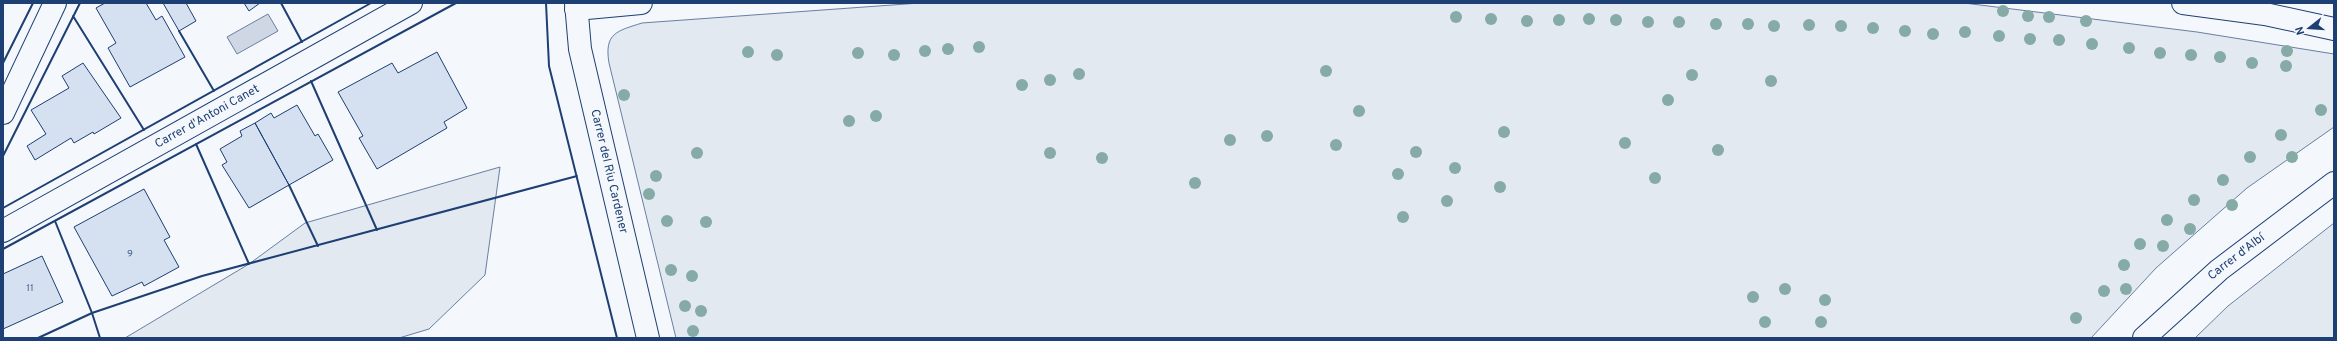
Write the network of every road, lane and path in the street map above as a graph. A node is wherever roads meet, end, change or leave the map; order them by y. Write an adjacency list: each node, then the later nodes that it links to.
1 (55, 3): 7 (street)
2 (411, 3): 9 (street, Carrer d'Antoni Canet)
3 (641, 3): 5 (street)
4 (2183, 3): 6 (street)
5 (576, 6): 10 (street, Carrer del Riu Cardener)
6 (2334, 29)
7 (3, 113)
8 (2334, 183): 11 (street, Carrer d'Albí)
9 (3, 231)
10 (648, 338)
11 (2144, 338)

